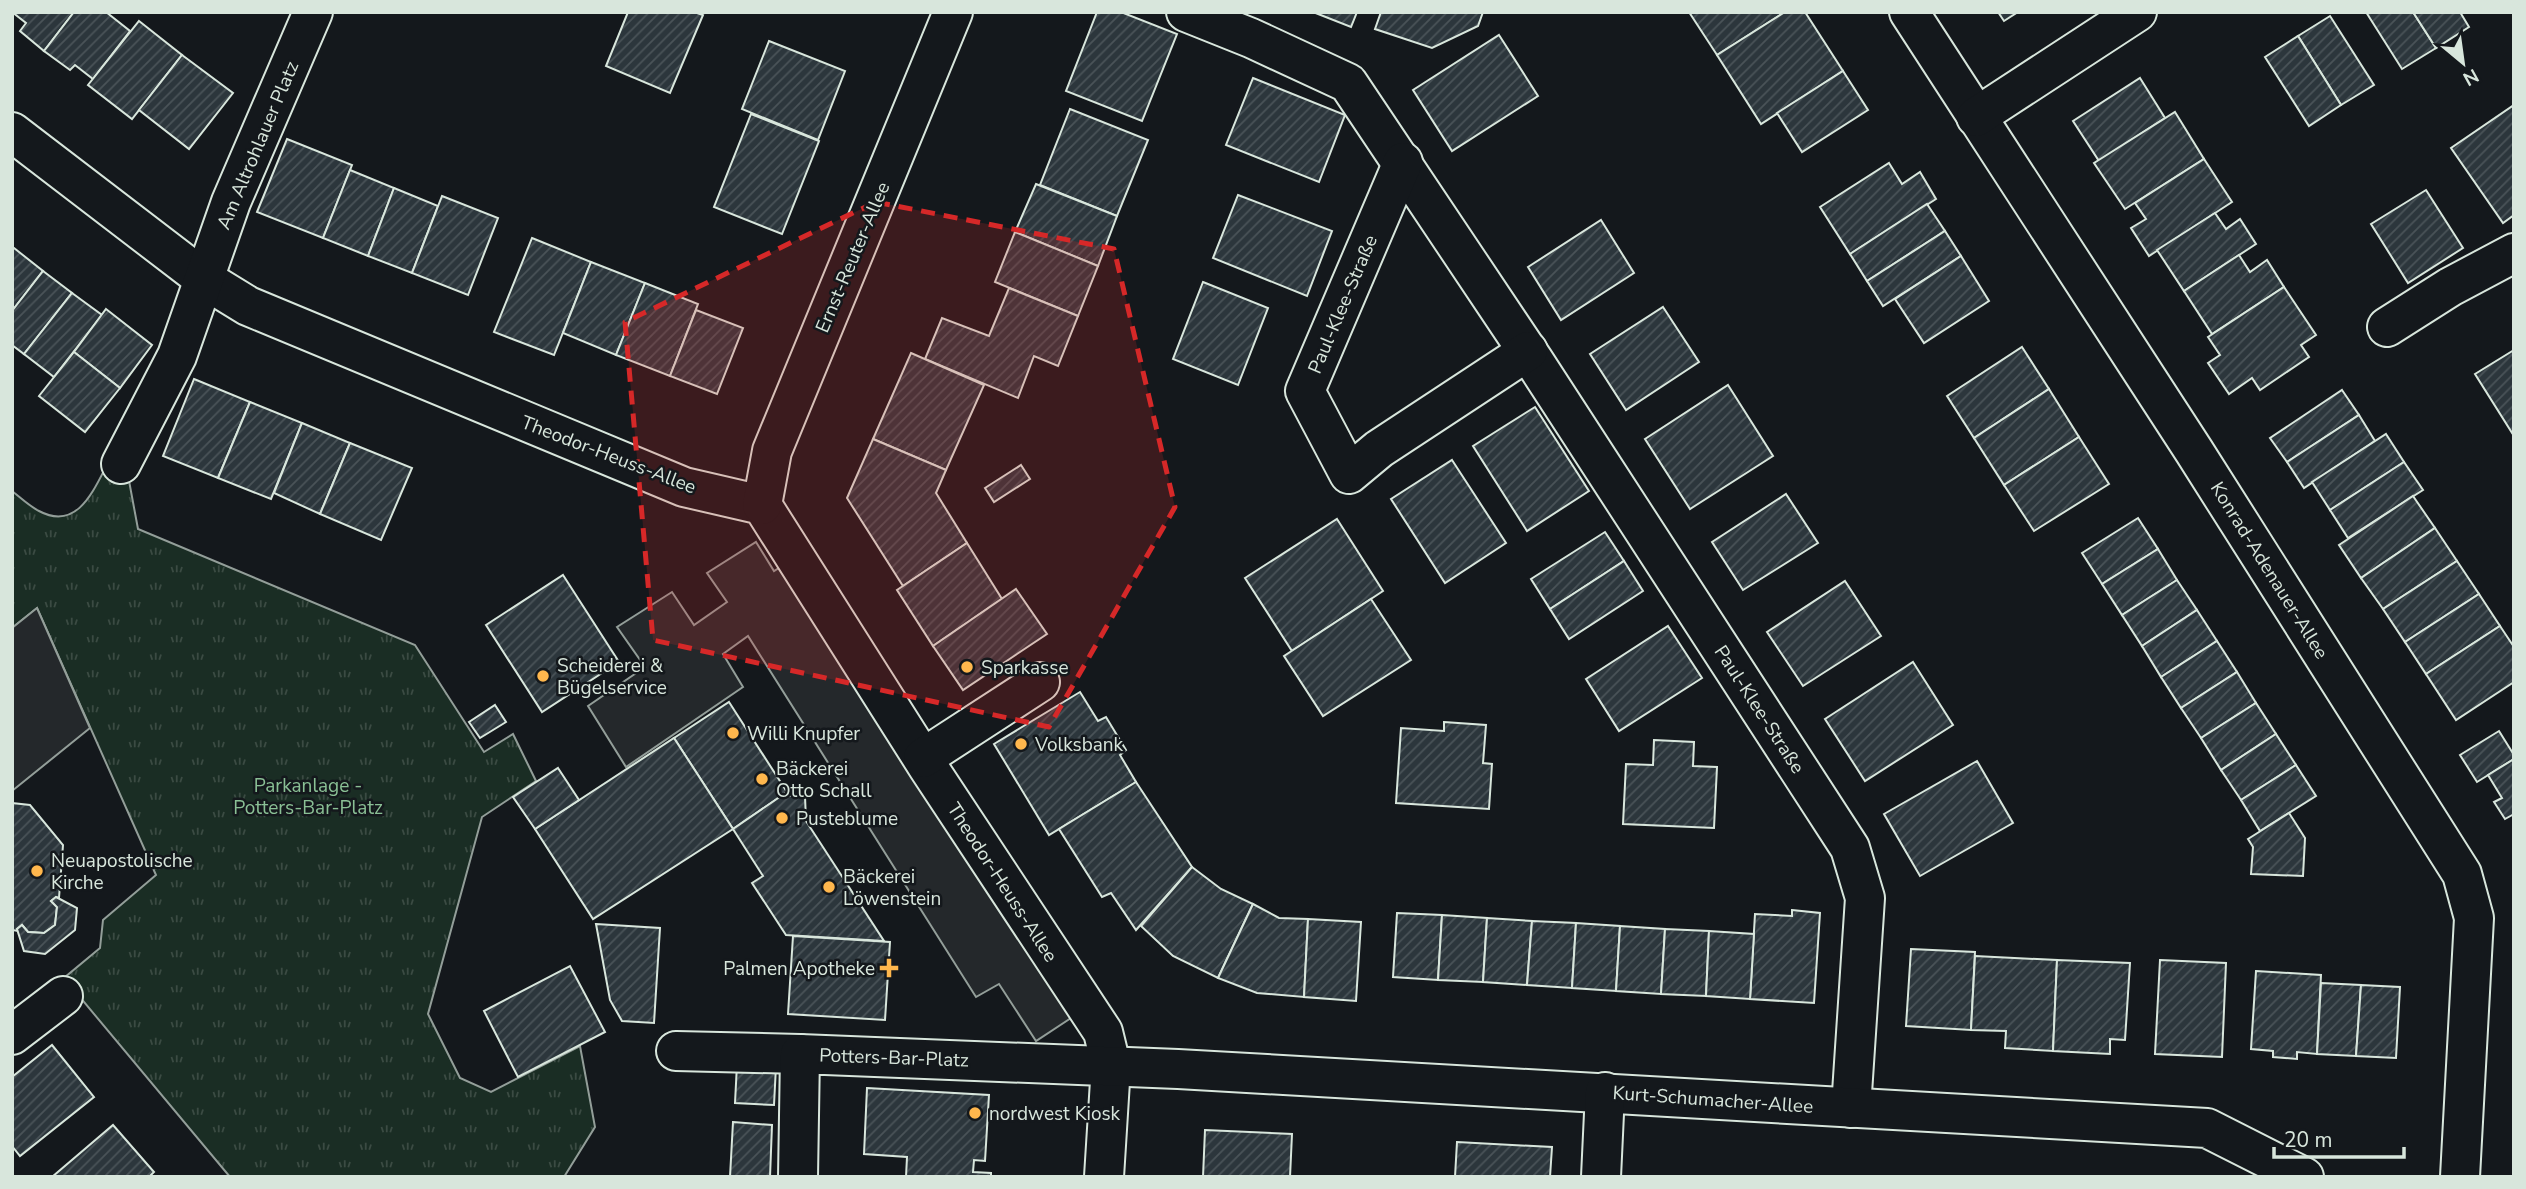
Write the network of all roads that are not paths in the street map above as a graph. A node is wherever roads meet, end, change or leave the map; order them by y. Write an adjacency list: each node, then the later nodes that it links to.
1 (313, 12): 10 (street, Am Altrohlauer Platz)
2 (953, 12): 14 (street, Ernst-Reuter-Allee)
3 (1186, 12): 8 (street, Paul-Klee-Straße)
4 (1909, 12): 6 (street, Konrad-Adenauer-Allee)
5 (2137, 12): 6 (street)
6 (1976, 117): 28 (street, Konrad-Adenauer-Allee)
7 (12, 132): 10 (street, Theodor-Heuss-Allee)
8 (1403, 162): 12 (street, Paul-Klee-Straße); 12 (street, Paul-Klee-Straße)
9 (2514, 253): 11 (street)
10 (204, 279): 13 (street, Am Altrohlauer Platz); 14 (street, Theodor-Heuss-Allee)
11 (2387, 327)
12 (1528, 351): 23 (street, Paul-Klee-Straße)
13 (121, 464)
14 (762, 505): 16 (street, Theodor-Heuss-Allee)
15 (1040, 682): 16 (street)
16 (922, 758): 21 (street, Theodor-Heuss-Allee)
17 (63, 996): 18 (street)
18 (12, 1035)
19 (676, 1051): 20 (street)
20 (800, 1054): 21 (street, Potters-Bar-Platz); 24 (street, Potters-Bar-Platz)
21 (1111, 1065): 22 (street, Kurt-Schumacher-Allee); 25 (street, Theodor-Heuss-Allee)
22 (1605, 1092): 23 (street, Kurt-Schumacher-Allee); 26 (street)
23 (1851, 1108): 27 (street, Kurt-Schumacher-Allee)
24 (798, 1177)
25 (1104, 1177)
26 (1601, 1177)
27 (2304, 1177)
28 (2460, 1177)

